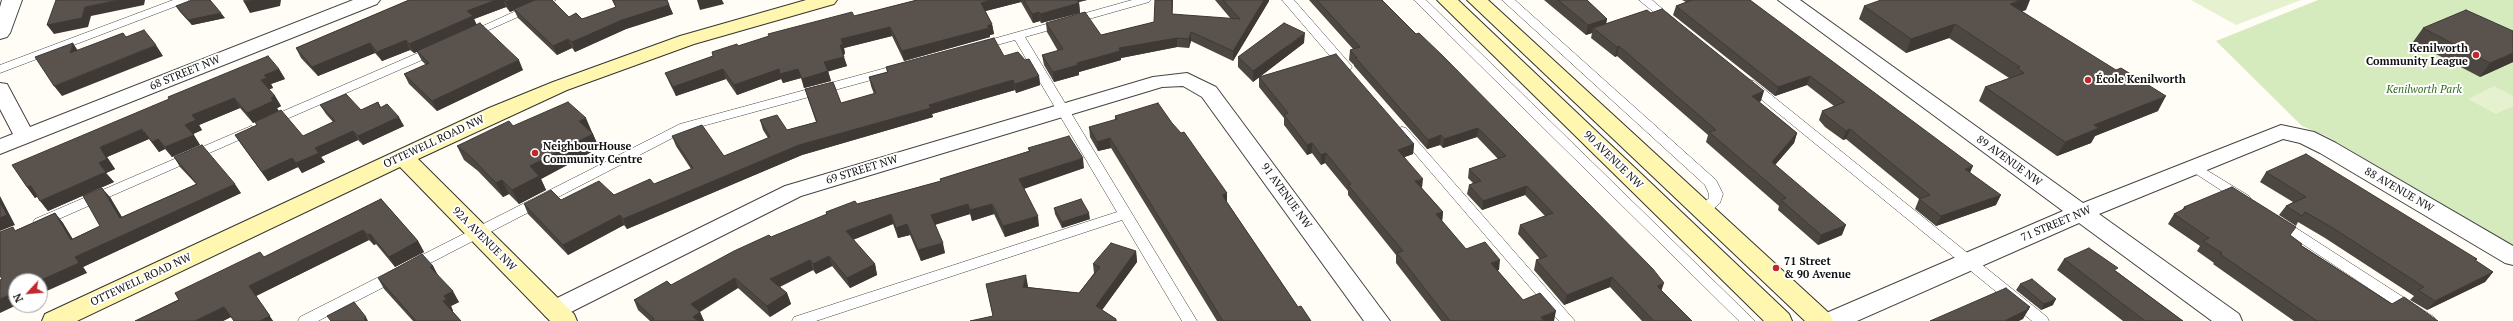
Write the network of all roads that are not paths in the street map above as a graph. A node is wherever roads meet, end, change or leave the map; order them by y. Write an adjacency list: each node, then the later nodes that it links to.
1 (12, 0): 17 (street)
2 (183, 0): 14 (lane)
3 (370, 0): 15 (street, 68 STREET NW)
4 (550, 0): 38 (lane)
5 (827, 0): 31 (main road, OTTEWELL ROAD NW)
6 (1145, 0): 18 (lane)
7 (1288, 0): 23 (lane)
8 (1420, 0): 50 (lane, 90 AVENUE NW)
9 (1447, 0): 51 (main road, 90 AVENUE NW)
10 (1477, 0): 34 (main road)
11 (1508, 0): 34 (lane)
12 (1645, 0): 16 (lane)
13 (1788, 0): 35 (street, 89 AVENUE NW)
14 (170, 3): 21 (lane)
15 (322, 9): 29 (street, 68 STREET NW)
16 (1682, 30)
17 (0, 33)
18 (1018, 35): 19 (lane); 26 (lane)
19 (965, 50)
20 (919, 62): 39 (lane)
21 (0, 69)
22 (1737, 74): 41 (lane)
23 (1355, 77)
24 (1187, 79): 26 (street, 69 STREET NW); 48 (street, 91 AVENUE NW)
25 (0, 89): 29 (street)
26 (1063, 110): 36 (lane); 42 (street, 69 STREET NW)
27 (1392, 119): 49 (lane)
28 (2281, 132): 32 (street, 71 STREET NW); 40 (street, 88 AVENUE NW)
29 (25, 137): 30 (street, 68 STREET NW)
30 (0, 147)
31 (403, 157): 39 (main road, 92A AVENUE NW); 45 (main road, OTTEWELL ROAD NW)
32 (2195, 167): 33 (lane); 35 (street, 71 STREET NW)
33 (2254, 205)
34 (1703, 211): 52 (main road)
35 (2080, 213): 41 (street, 71 STREET NW); 54 (street, 89 AVENUE NW)
36 (1125, 214): 46 (lane); 47 (lane)
37 (2267, 214): 55 (lane)
38 (29, 226)
39 (478, 232): 42 (main road, 92A AVENUE NW); 44 (lane)
40 (2513, 257)
41 (1969, 261): 43 (street, 71 STREET NW); 53 (lane)
42 (560, 316)
43 (1848, 318)
44 (312, 319)
45 (54, 321)
46 (799, 321)
47 (1190, 321)
48 (1378, 321)
49 (1568, 321)
50 (1748, 321)
51 (1780, 321)
52 (1821, 321)
53 (2042, 321)
54 (2230, 321)
55 (2429, 321)

